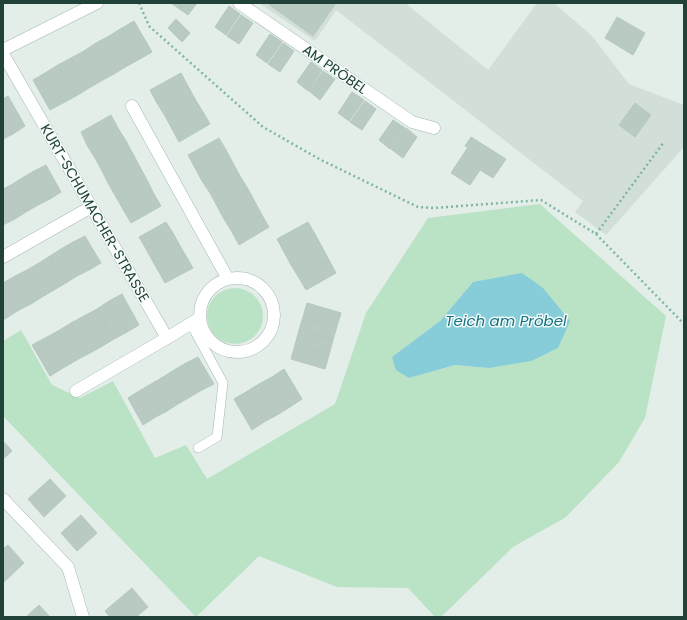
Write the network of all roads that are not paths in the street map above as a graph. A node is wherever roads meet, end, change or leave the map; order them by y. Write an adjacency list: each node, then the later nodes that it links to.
1 (97, 3): 3 (street)
2 (239, 3): 6 (street, AM PRÖBEL)
3 (3, 50)
4 (3, 54): 7 (street, KURT-SCHUMACHER-STRASSE)
5 (132, 106): 9 (street)
6 (434, 128)
7 (91, 207): 8 (street); 11 (street, KURT-SCHUMACHER-STRASSE)
8 (3, 257)
9 (228, 279): 10 (street); 10 (street)
10 (196, 321): 11 (street); 13 (lane)
11 (167, 338): 12 (street)
12 (76, 391)
13 (198, 448)
14 (3, 499): 15 (street)
15 (83, 617)

